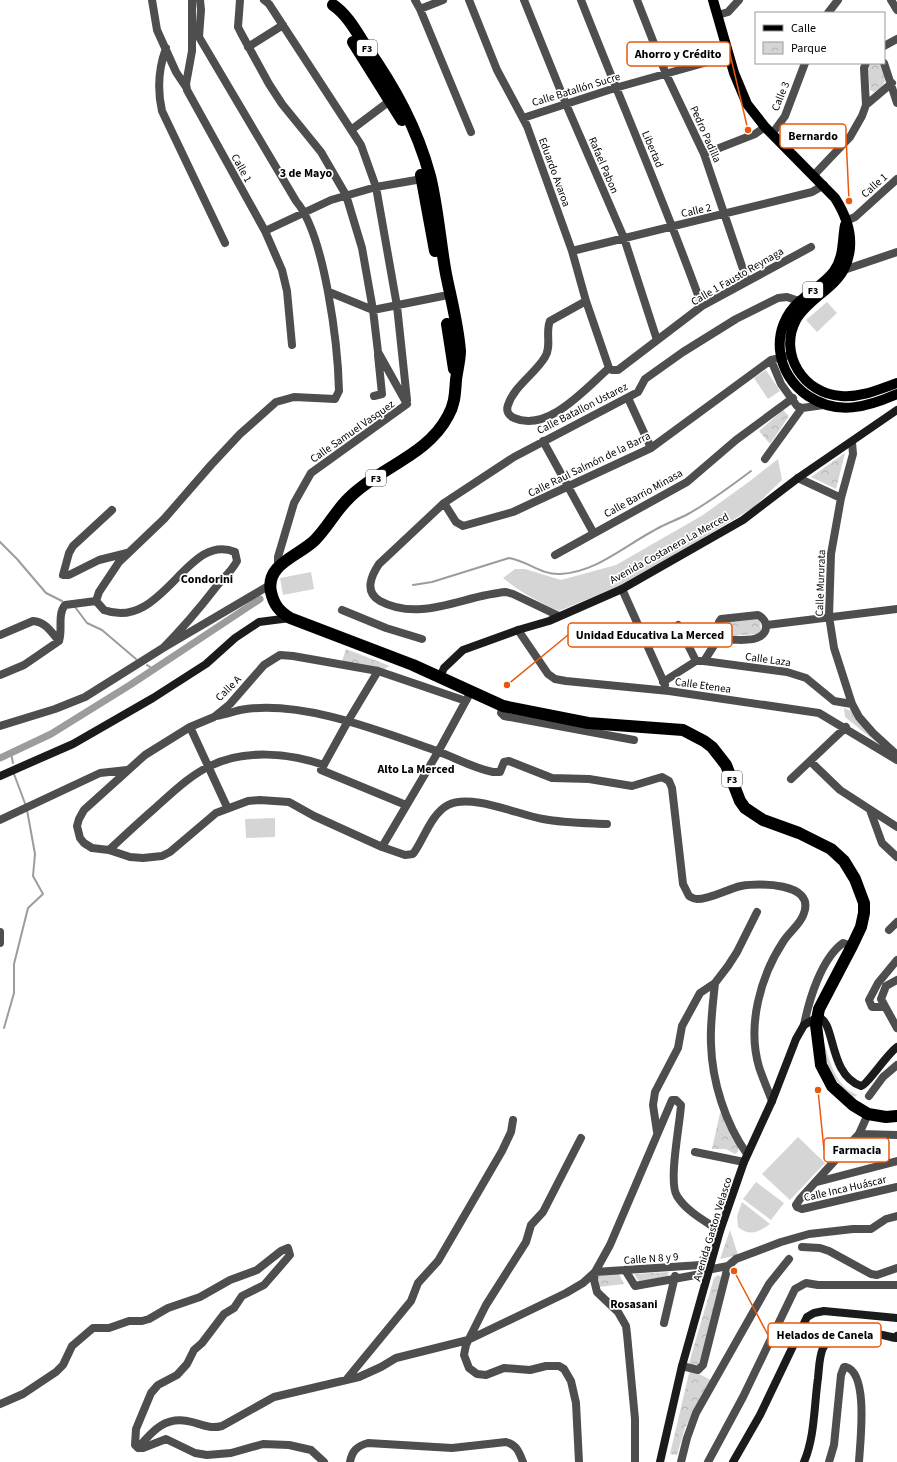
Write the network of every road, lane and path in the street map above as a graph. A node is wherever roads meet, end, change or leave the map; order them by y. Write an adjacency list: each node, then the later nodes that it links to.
1 (152, 0): 25 (street, Calle 1)
2 (192, 0): 32 (street)
3 (200, 0): 49 (street)
4 (240, 0): 24 (street)
5 (264, 0): 21 (street)
6 (415, 0): 17 (street)
7 (442, 0): 17 (street)
8 (469, 0): 38 (street, Eduardo Avaroa)
9 (524, 0): 36 (street, Rafael Pabon)
10 (581, 0): 33 (street, Libertad)
11 (637, 0): 30 (street, Pedro Padilla)
12 (713, 0): 20 (main road)
13 (739, 0): 20 (street)
14 (838, 0): 19 (street)
15 (891, 0): 18 (street)
16 (332, 2): 34 (highway, F3)
17 (420, 9): 41 (street)
18 (897, 10)
19 (829, 12)
20 (718, 15): 26 (main road)
21 (283, 25): 24 (street); 39 (street)
22 (897, 39): 23 (street)
23 (885, 45)
24 (248, 47): 48 (street)
25 (166, 48): 32 (street, Calle 1); 55 (street)
26 (729, 56): 30 (street, Calle Batallón Sucre); 40 (main road)
27 (805, 64): 40 (street, Calle 3)
28 (866, 64): 37 (street)
29 (884, 64): 31 (street)
30 (666, 74): 33 (street, Calle Batallón Sucre); 42 (street, Pedro Padilla)
31 (892, 83): 35 (street); 37 (street)
32 (186, 88): 53 (street, Calle 1)
33 (615, 88): 36 (street, Calle Batallón Sucre); 52 (street, Libertad)
34 (395, 97): 39 (street); 44 (highway, F3)
35 (897, 102)
36 (566, 104): 38 (street, Calle Batallón Sucre); 54 (street, Rafael Pabon)
37 (866, 105): 43 (street)
38 (523, 118): 57 (street, Eduardo Avaroa)
39 (351, 130): 47 (street)
40 (769, 131): 42 (street); 43 (main road)
41 (471, 132)
42 (704, 154): 50 (street, Pedro Padilla)
43 (813, 176): 46 (main road)
44 (426, 178): 47 (street); 62 (highway, F3)
45 (897, 179): 51 (street, Calle 1)
46 (824, 185): 50 (street, Calle 2); 51 (main road)
47 (376, 187): 48 (street); 65 (street)
48 (346, 195): 49 (street); 67 (street)
49 (304, 211): 53 (street); 61 (street)
50 (726, 214): 52 (street, Calle 2); 60 (street, Pedro Padilla)
51 (846, 220): 59 (main road); 64 (main road, F3)
52 (674, 226): 54 (street, Calle 2); 66 (street, Libertad)
53 (265, 231): 70 (street, Calle 1)
54 (624, 238): 57 (street, Calle 2); 69 (street, Rafael Pabon)
55 (225, 243)
56 (811, 247): 60 (street, Calle 1 Fausto Reynaga)
57 (572, 251): 63 (street, Eduardo Avaroa)
58 (897, 252): 59 (street)
59 (844, 270): 64 (main road, F3)
60 (747, 281): 66 (street, Calle 1 Fausto Reynaga)
61 (329, 292): 67 (street); 94 (street)
62 (447, 296): 65 (street); 96 (highway, F3)
63 (586, 301): 74 (street, Eduardo Avaroa); 74 (street)
64 (802, 304): 68 (main road, F3); 78 (street, Calle Batallon Ustarez)
65 (397, 306): 67 (street); 80 (street)
66 (702, 306): 69 (street, Calle 1 Fausto Reynaga)
67 (374, 310): 71 (street)
68 (791, 319): 72 (main road, F3); 73 (main road, F3)
69 (657, 340): 74 (street, Calle 1 Fausto Reynaga)
70 (292, 345)
71 (378, 352): 77 (street); 80 (street)
72 (790, 355): 73 (street); 75 (main road)
73 (775, 359): 79 (street); 81 (main road, F3); 86 (street, Calle Raul Salmón de la Barra)
74 (609, 368)
75 (897, 383)
76 (897, 394): 81 (main road, F3)
77 (374, 396)
78 (628, 398): 84 (street, Calle Batallon Ustarez); 86 (street)
79 (792, 398): 82 (street); 93 (street, Calle Barrio Minasa)
80 (407, 404): 96 (street, Calle Samuel Vasquez)
81 (824, 405): 82 (street)
82 (802, 408): 87 (street)
83 (897, 410): 85 (street, Avenida Costanera La Merced)
84 (543, 441): 89 (street); 91 (street, Calle Batallon Ustarez)
85 (852, 442): 88 (street, Avenida Costanera La Merced); 90 (street, Calle Mururata)
86 (651, 448): 89 (street, Calle Raul Salmón de la Barra)
87 (765, 458)
88 (798, 478): 90 (street); 98 (street, Avenida Costanera La Merced)
89 (569, 486): 91 (street, Calle Raul Salmón de la Barra); 93 (street)
90 (841, 498): 103 (street, Calle Mururata)
91 (444, 503): 102 (street, Calle Batallon Ustarez)
92 (112, 510): 94 (street)
93 (593, 532): 95 (street, Calle Barrio Minasa)
94 (128, 553): 99 (street)
95 (555, 555)
96 (278, 565): 97 (highway)
97 (270, 587): 104 (highway, F3); 112 (street)
98 (622, 589): 102 (street, Avenida Costanera La Merced); 117 (street)
99 (96, 601): 111 (street); 112 (street)
100 (897, 609): 103 (street)
101 (342, 610): 110 (street)
102 (559, 616): 107 (street, Avenida Costanera La Merced)
103 (829, 616): 106 (street); 120 (street, Calle Mururata)
104 (290, 618): 116 (highway, F3); 135 (street)
105 (678, 625): 113 (street)
106 (767, 625): 109 (street); 109 (street)
107 (518, 630): 116 (street, Avenida Costanera La Merced); 118 (street, Calle Etenea)
108 (0, 635): 111 (street)
109 (720, 636): 113 (street)
110 (422, 639)
111 (59, 642): 115 (street)
112 (163, 648): 124 (street)
113 (700, 661): 117 (street); 120 (street, Calle Laza)
114 (378, 671): 119 (street, Calle A); 122 (street, Calle A); 123 (street)
115 (0, 675)
116 (440, 677): 119 (highway, F3)
117 (663, 682): 118 (street)
118 (669, 691): 126 (street, Calle Etenea)
119 (468, 697): 121 (highway, F3); 128 (street)
120 (852, 704): 129 (street, Calle Mururata)
121 (503, 706): 127 (street); 151 (highway, F3)
122 (214, 717): 123 (street); 125 (street, Calle A)
123 (348, 721): 128 (street); 132 (street)
124 (0, 726)
125 (190, 727): 133 (street); 134 (street, Calle A)
126 (846, 728): 130 (street, Calle Etenea); 131 (street)
127 (634, 740)
128 (438, 752): 137 (street); 163 (street)
129 (897, 756)
130 (897, 760)
131 (810, 761): 136 (street); 139 (street)
132 (324, 765): 133 (street); 137 (street)
133 (209, 766): 138 (street); 144 (street)
134 (127, 770): 140 (street); 144 (street, Calle A)
135 (0, 776)
136 (791, 779)
137 (406, 805): 143 (street)
138 (227, 807): 143 (street); 144 (street)
139 (870, 810): 142 (street); 145 (street)
140 (0, 820)
141 (607, 824): 143 (street)
142 (897, 827)
143 (382, 847)
144 (109, 850)
145 (897, 856)
146 (757, 912): 154 (street)
147 (897, 922): 148 (street)
148 (889, 930)
149 (0, 932): 150 (street)
150 (0, 943)
151 (852, 946): 156 (highway, F3); 157 (street)
152 (897, 960): 155 (street)
153 (897, 980): 155 (street)
154 (715, 983): 167 (street); 172 (street)
155 (884, 1007): 158 (street)
156 (818, 1017): 157 (street); 161 (street); 164 (highway, F3)
157 (804, 1025): 163 (street, Avenida Gaston Velasco)
158 (897, 1028)
159 (897, 1047): 161 (street)
160 (894, 1067): 161 (street); 162 (street)
161 (876, 1069)
162 (869, 1096)
163 (772, 1101): 172 (street, Avenida Gaston Velasco)
164 (868, 1114): 165 (highway, F3); 168 (street)
165 (897, 1116)
166 (513, 1120): 194 (street)
167 (657, 1133): 178 (street); 186 (street)
168 (859, 1134): 169 (street); 175 (street)
169 (897, 1135)
170 (581, 1138): 192 (street)
171 (695, 1152): 174 (street)
172 (747, 1154): 174 (street, Avenida Gaston Velasco)
173 (897, 1161): 175 (street)
174 (744, 1162): 178 (street, Avenida Gaston Velasco)
175 (817, 1182): 176 (street, Calle Inca Huáscar)
176 (897, 1187)
177 (897, 1216): 181 (street)
178 (720, 1231): 185 (street, Avenida Gaston Velasco)
179 (802, 1247): 183 (street)
180 (789, 1259): 203 (street)
181 (728, 1266): 185 (street); 193 (street)
182 (677, 1267): 184 (street, Calle N 8 y 9); 185 (street, Calle N 8 y 9); 187 (street)
183 (897, 1268)
184 (626, 1270): 186 (street, Calle N 8 y 9); 187 (street)
185 (709, 1270): 187 (street); 193 (street, Avenida Gaston Velasco)
186 (595, 1272): 192 (street); 201 (street)
187 (675, 1279): 190 (street)
188 (897, 1285): 204 (street)
189 (897, 1317): 205 (street)
190 (664, 1323)
191 (897, 1338): 206 (street)
192 (468, 1340): 194 (street); 200 (street)
193 (682, 1366): 202 (street, Avenida Gaston Velasco)
194 (346, 1380): 196 (street)
195 (0, 1404): 196 (street)
196 (138, 1448): 197 (street)
197 (324, 1462)
198 (350, 1462): 199 (street)
199 (523, 1462)
200 (579, 1462)
201 (635, 1462)
202 (660, 1462)
203 (681, 1462)
204 (708, 1462)
205 (732, 1462)
206 (804, 1462)
207 (829, 1462): 208 (street)
208 (859, 1462)

